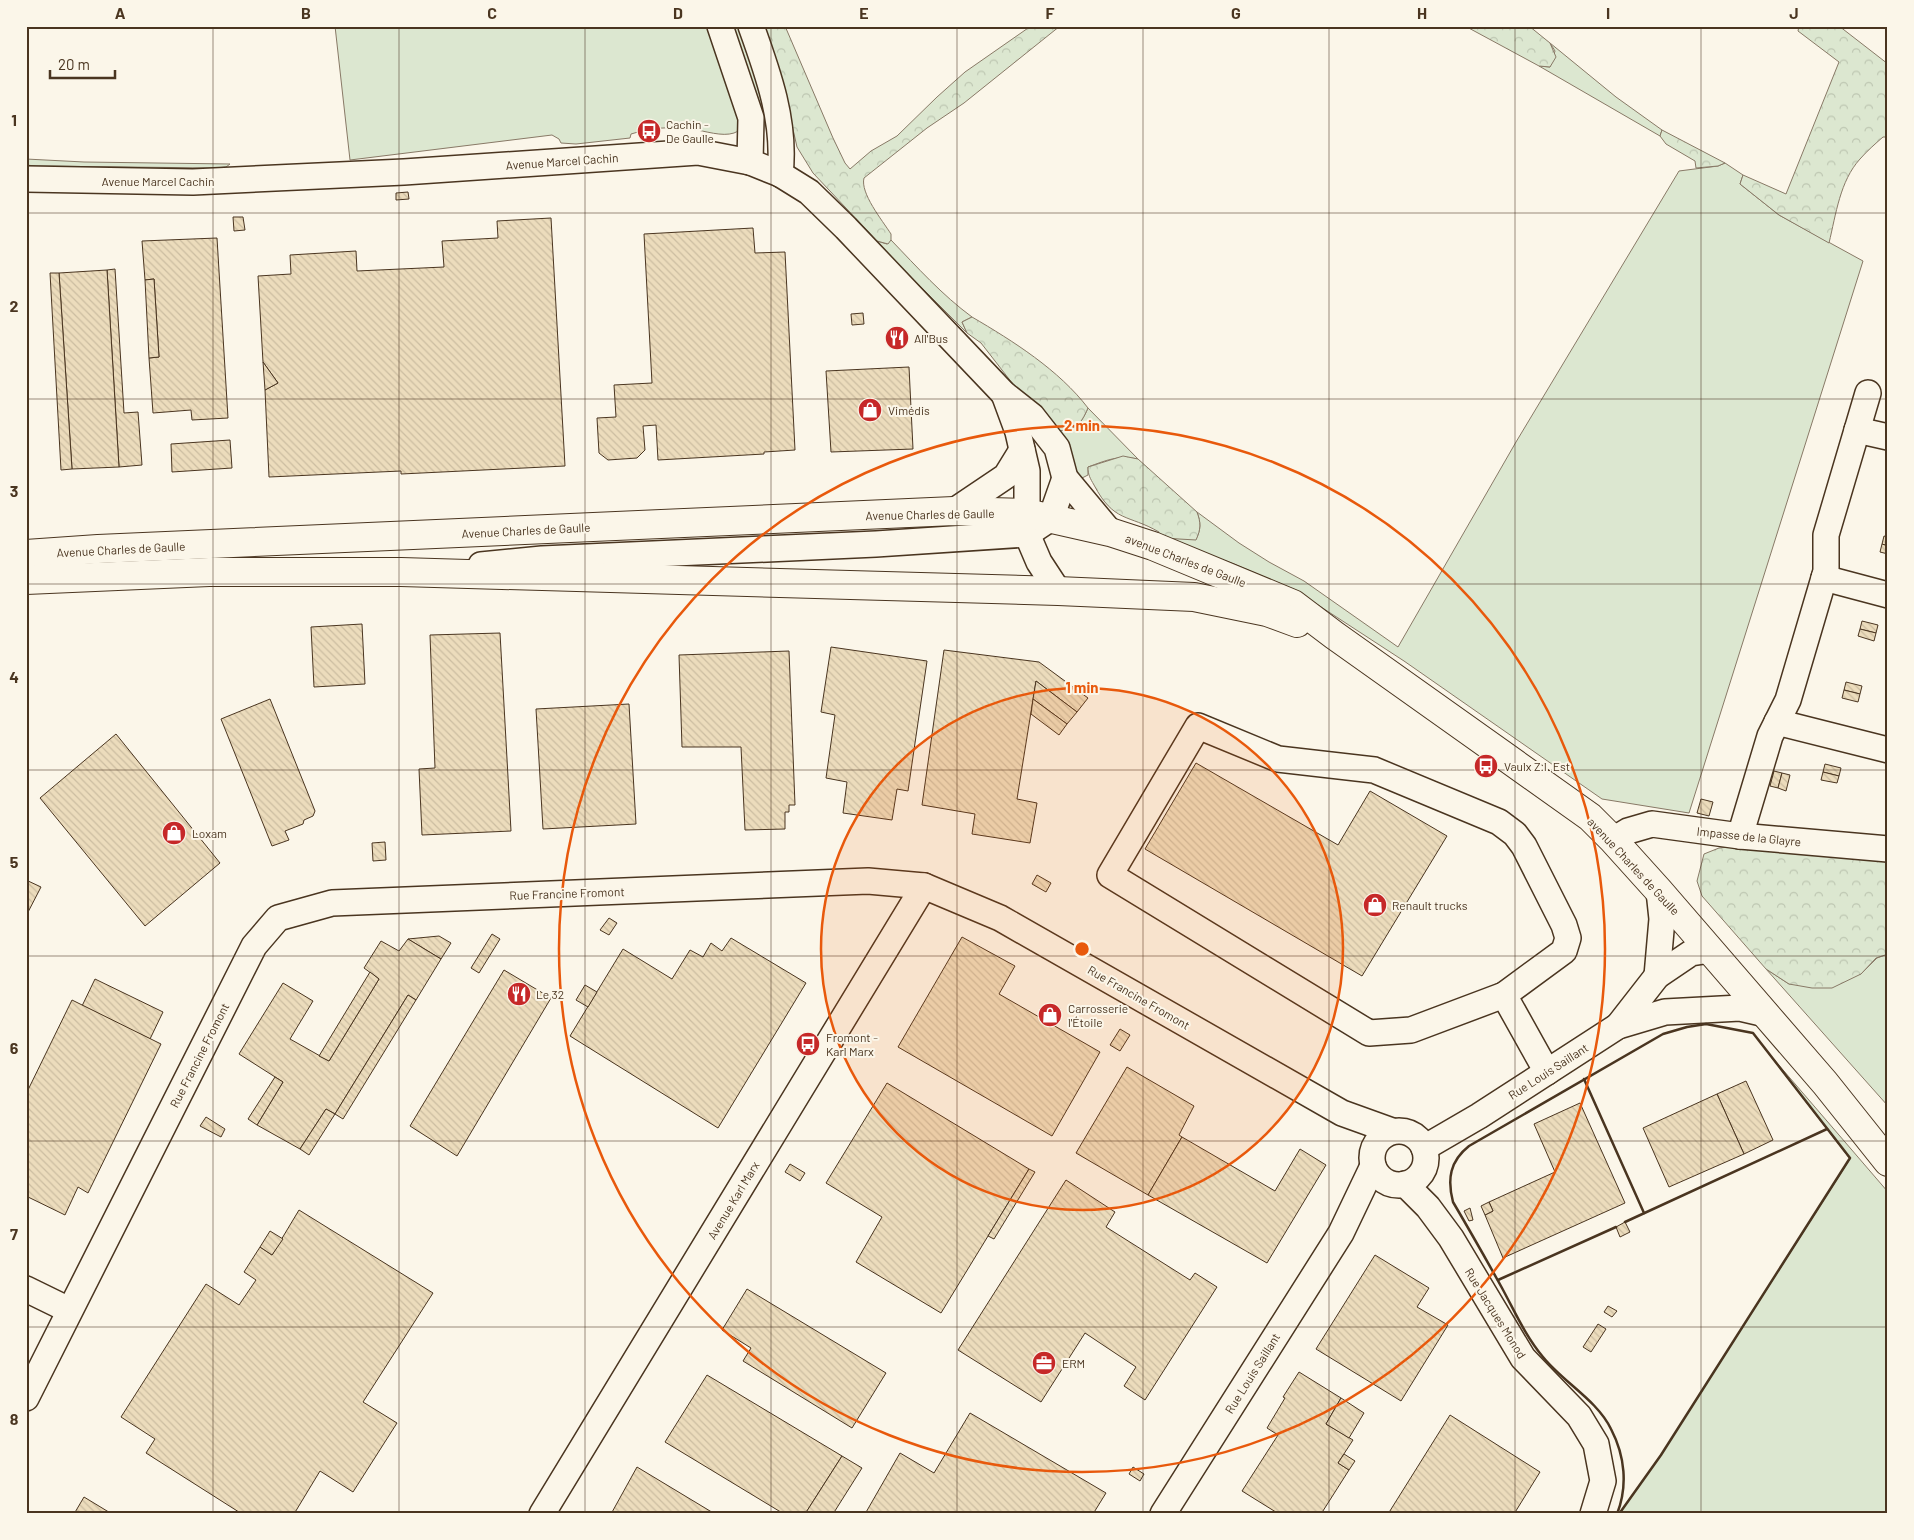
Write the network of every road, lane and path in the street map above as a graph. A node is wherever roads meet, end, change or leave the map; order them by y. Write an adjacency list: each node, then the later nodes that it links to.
1 (720, 26): 3 (street)
2 (751, 26): 4 (street)
3 (750, 162): 4 (street, Avenue Marcel Cachin); 5 (street, Avenue Marcel Cachin)
4 (780, 174): 7 (street, Avenue Marcel Cachin)
5 (26, 179)
6 (1868, 392): 8 (street)
7 (1004, 394): 10 (street, Avenue Marcel Cachin); 11 (street, Avenue Marcel Cachin)
8 (1857, 430): 9 (street); 17 (street)
9 (1888, 437)
10 (1022, 450): 12 (street); 13 (street, Avenue Marcel Cachin)
11 (1065, 478): 13 (street); 14 (street, Avenue Marcel Cachin)
12 (954, 511): 13 (main road, Avenue Charles de Gaulle); 15 (main road, Avenue Charles de Gaulle)
13 (1034, 522): 14 (main road, avenue Charles de Gaulle); 16 (street, Avenue Charles de Gaulle); 19 (street, Avenue Marcel Cachin)
14 (1110, 532): 21 (main road, avenue Charles de Gaulle)
15 (26, 554)
16 (401, 572): 18 (main road, Avenue Charles de Gaulle); 19 (main road, Avenue Charles de Gaulle)
17 (1824, 578): 20 (street); 22 (street)
18 (26, 580)
19 (1058, 591): 21 (main road, avenue Charles de Gaulle)
20 (1888, 595)
21 (1334, 635): 25 (main road, avenue Charles de Gaulle)
22 (1777, 722): 23 (street); 24 (street)
23 (1888, 750)
24 (1740, 836): 25 (street, Impasse de la Glayre); 26 (street, Impasse de la Glayre)
25 (1613, 840): 28 (main road, avenue Charles de Gaulle)
26 (1888, 849)
27 (924, 886): 37 (street, Rue Francine Fromont); 40 (street, Rue Francine Fromont); 42 (street, Avenue Karl Marx)
28 (1659, 891): 29 (main road, avenue Charles de Gaulle); 30 (street)
29 (1710, 950): 30 (street, Rue Louis Saillant); 32 (main road, avenue Charles de Gaulle)
30 (1657, 976): 33 (street, Rue Louis Saillant)
31 (1504, 995): 31 (street); 34 (street)
32 (1766, 1014): 33 (street, Rue Louis Saillant); 35 (main road, avenue Charles de Gaulle)
33 (1618, 1026): 34 (street, Rue Louis Saillant)
34 (1547, 1072): 37 (street, Rue Louis Saillant)
35 (1825, 1083): 36 (main road, avenue Charles de Gaulle); 38 (main road, avenue Charles de Gaulle)
36 (1888, 1135)
37 (1400, 1158): 43 (street, Rue Louis Saillant); 44 (street, Rue Jacques Monod)
38 (1888, 1162)
39 (26, 1289): 40 (street)
40 (69, 1310): 41 (street, Rue Francine Fromont)
41 (26, 1398)
42 (542, 1514)
43 (1163, 1514)
44 (1593, 1514)

